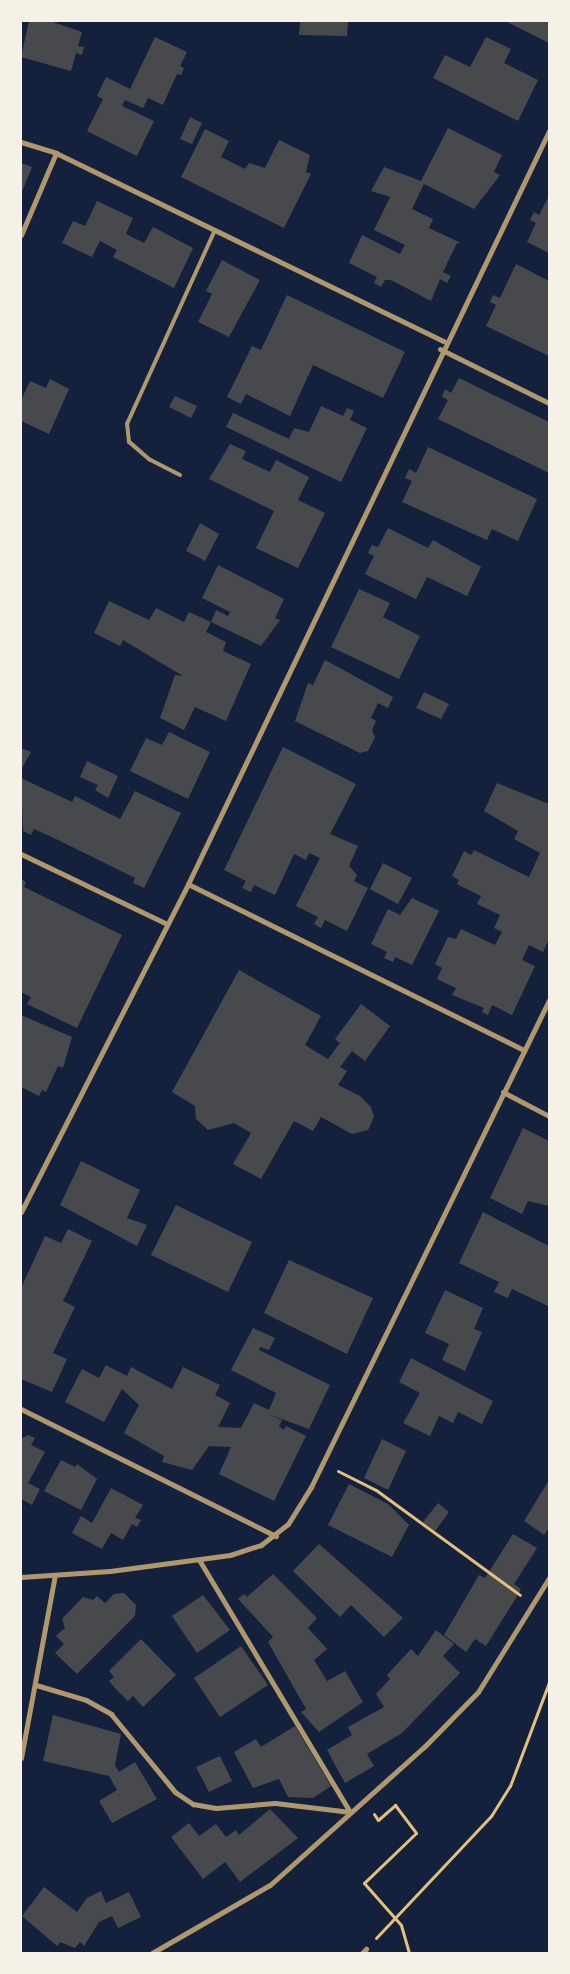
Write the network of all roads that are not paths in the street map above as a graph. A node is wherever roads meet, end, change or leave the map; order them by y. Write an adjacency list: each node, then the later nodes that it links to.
1 (549, 131): 6 (street)
2 (21, 142): 3 (street)
3 (56, 153): 4 (street); 5 (street)
4 (215, 230): 6 (street); 9 (lane)
5 (21, 235)
6 (444, 341): 7 (street)
7 (440, 350): 8 (street); 11 (street)
8 (549, 403)
9 (180, 474)
10 (21, 854): 12 (street)
11 (188, 884): 12 (street); 14 (street)
12 (167, 924): 17 (street)
13 (549, 1000): 14 (street)
14 (524, 1050): 15 (street)
15 (503, 1092): 16 (street); 19 (street)
16 (549, 1116)
17 (21, 1212)
18 (21, 1409): 19 (street)
19 (276, 1536): 20 (street)
20 (199, 1560): 21 (street); 26 (street)
21 (55, 1574): 22 (street); 24 (street)
22 (21, 1576)
23 (549, 1578): 26 (street)
24 (36, 1685): 25 (street); 26 (street)
25 (21, 1758)
26 (350, 1812): 27 (street)
27 (152, 1953)

